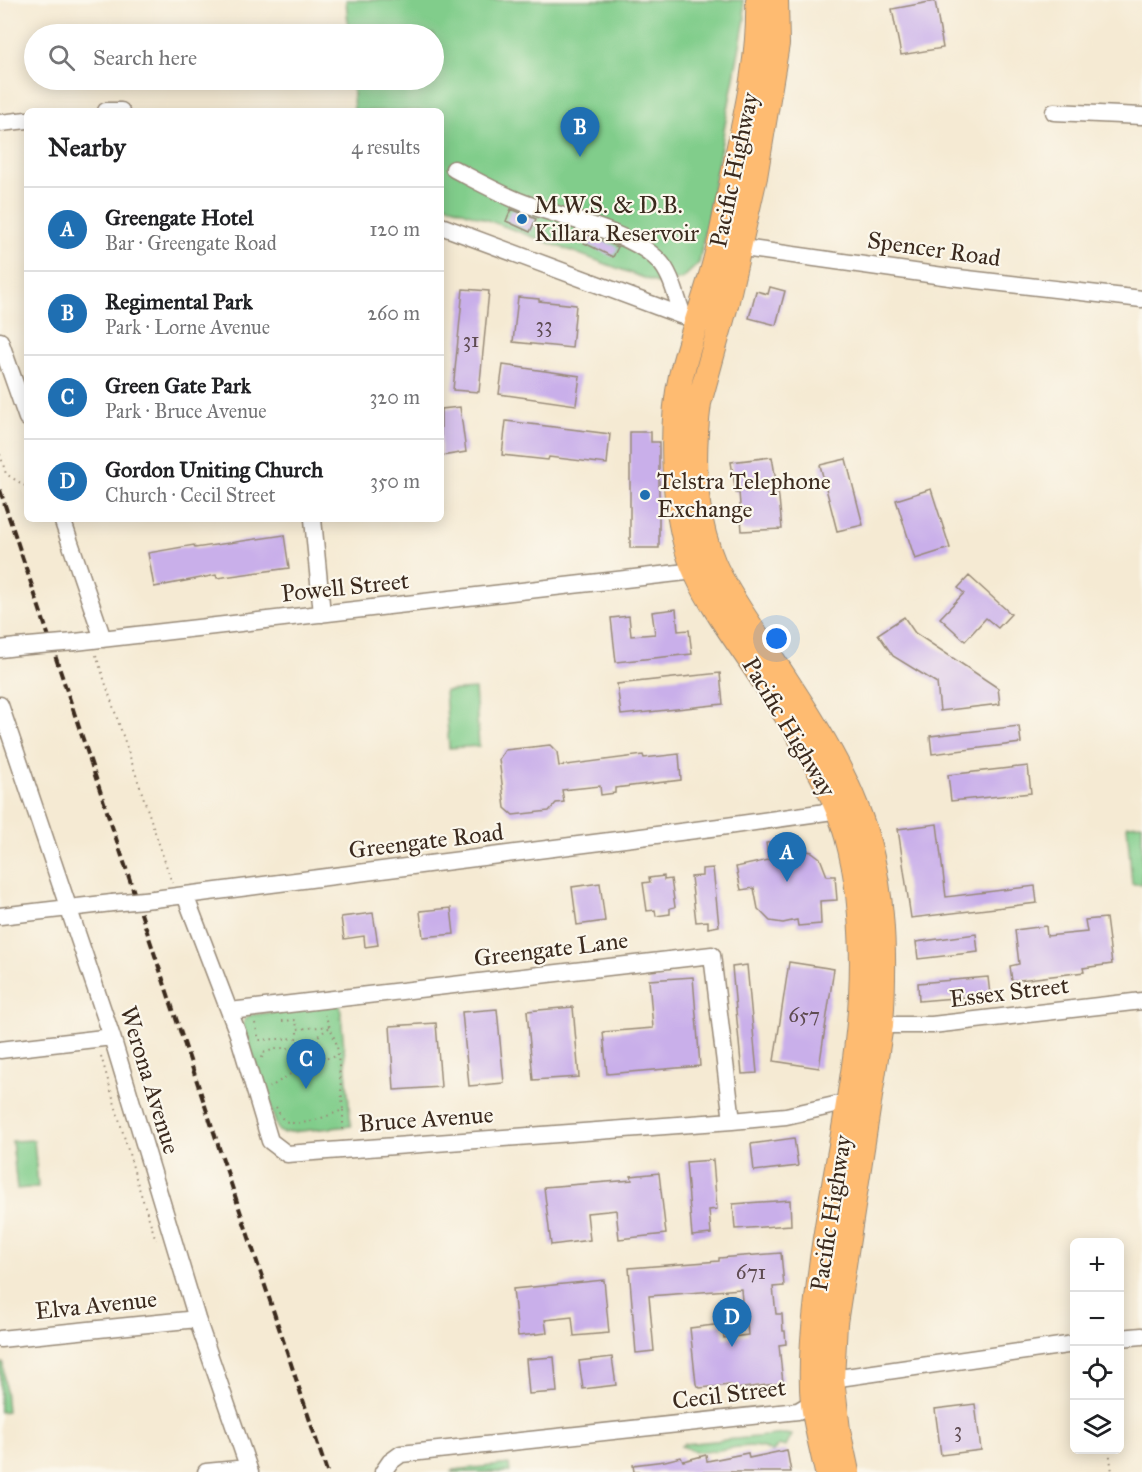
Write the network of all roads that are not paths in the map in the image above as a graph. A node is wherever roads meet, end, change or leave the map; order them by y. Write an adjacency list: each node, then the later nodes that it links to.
1 (758, 0): 9 (highway, Pacific Highway)
2 (776, 0): 9 (highway, Pacific Highway)
3 (1054, 112): 4 (street)
4 (1142, 116)
5 (24, 120): 6 (street)
6 (0, 123)
7 (454, 169): 11 (street)
8 (444, 227): 11 (street)
9 (729, 246): 10 (street, Spencer Road); 11 (highway, Pacific Highway)
10 (1142, 299)
11 (700, 321): 16 (highway, Pacific Highway); 21 (highway, Pacific Highway)
12 (0, 341): 13 (street)
13 (24, 409)
14 (63, 522): 18 (street)
15 (313, 522): 17 (street)
16 (695, 571): 17 (street, Powell Street); 21 (highway, Pacific Highway)
17 (322, 614): 18 (street, Powell Street)
18 (103, 639): 19 (street, Powell Street, bridge)
19 (0, 649)
20 (0, 705): 23 (street, Werona Avenue)
21 (847, 809): 22 (street, Greengate Road); 27 (highway, Pacific Highway); 30 (highway, Pacific Highway)
22 (185, 895): 23 (street, Greengate Road, bridge); 26 (street, Bruce Avenue)
23 (68, 908): 24 (street, Greengate Road); 28 (street, Werona Avenue)
24 (0, 916)
25 (1142, 1001): 27 (street, Essex Street)
26 (230, 1011): 31 (street, Bruce Avenue); 31 (street, Greengate Lane)
27 (881, 1025): 37 (highway, Pacific Highway)
28 (112, 1037): 29 (street); 32 (street, Werona Avenue)
29 (0, 1050)
30 (848, 1102): 31 (street, Bruce Avenue); 38 (highway, Pacific Highway)
31 (732, 1121)
32 (197, 1319): 35 (street, Elva Avenue); 39 (street, Werona Avenue)
33 (1142, 1336): 34 (street)
34 (1124, 1338)
35 (0, 1339)
36 (1070, 1345): 37 (street)
37 (832, 1378): 38 (street, Cecil Street); 43 (highway, Pacific Highway)
38 (813, 1402): 41 (street, Cecil Street); 42 (highway, Pacific Highway)
39 (249, 1470): 40 (street)
40 (206, 1472)
41 (383, 1472)
42 (827, 1472)
43 (847, 1472)

